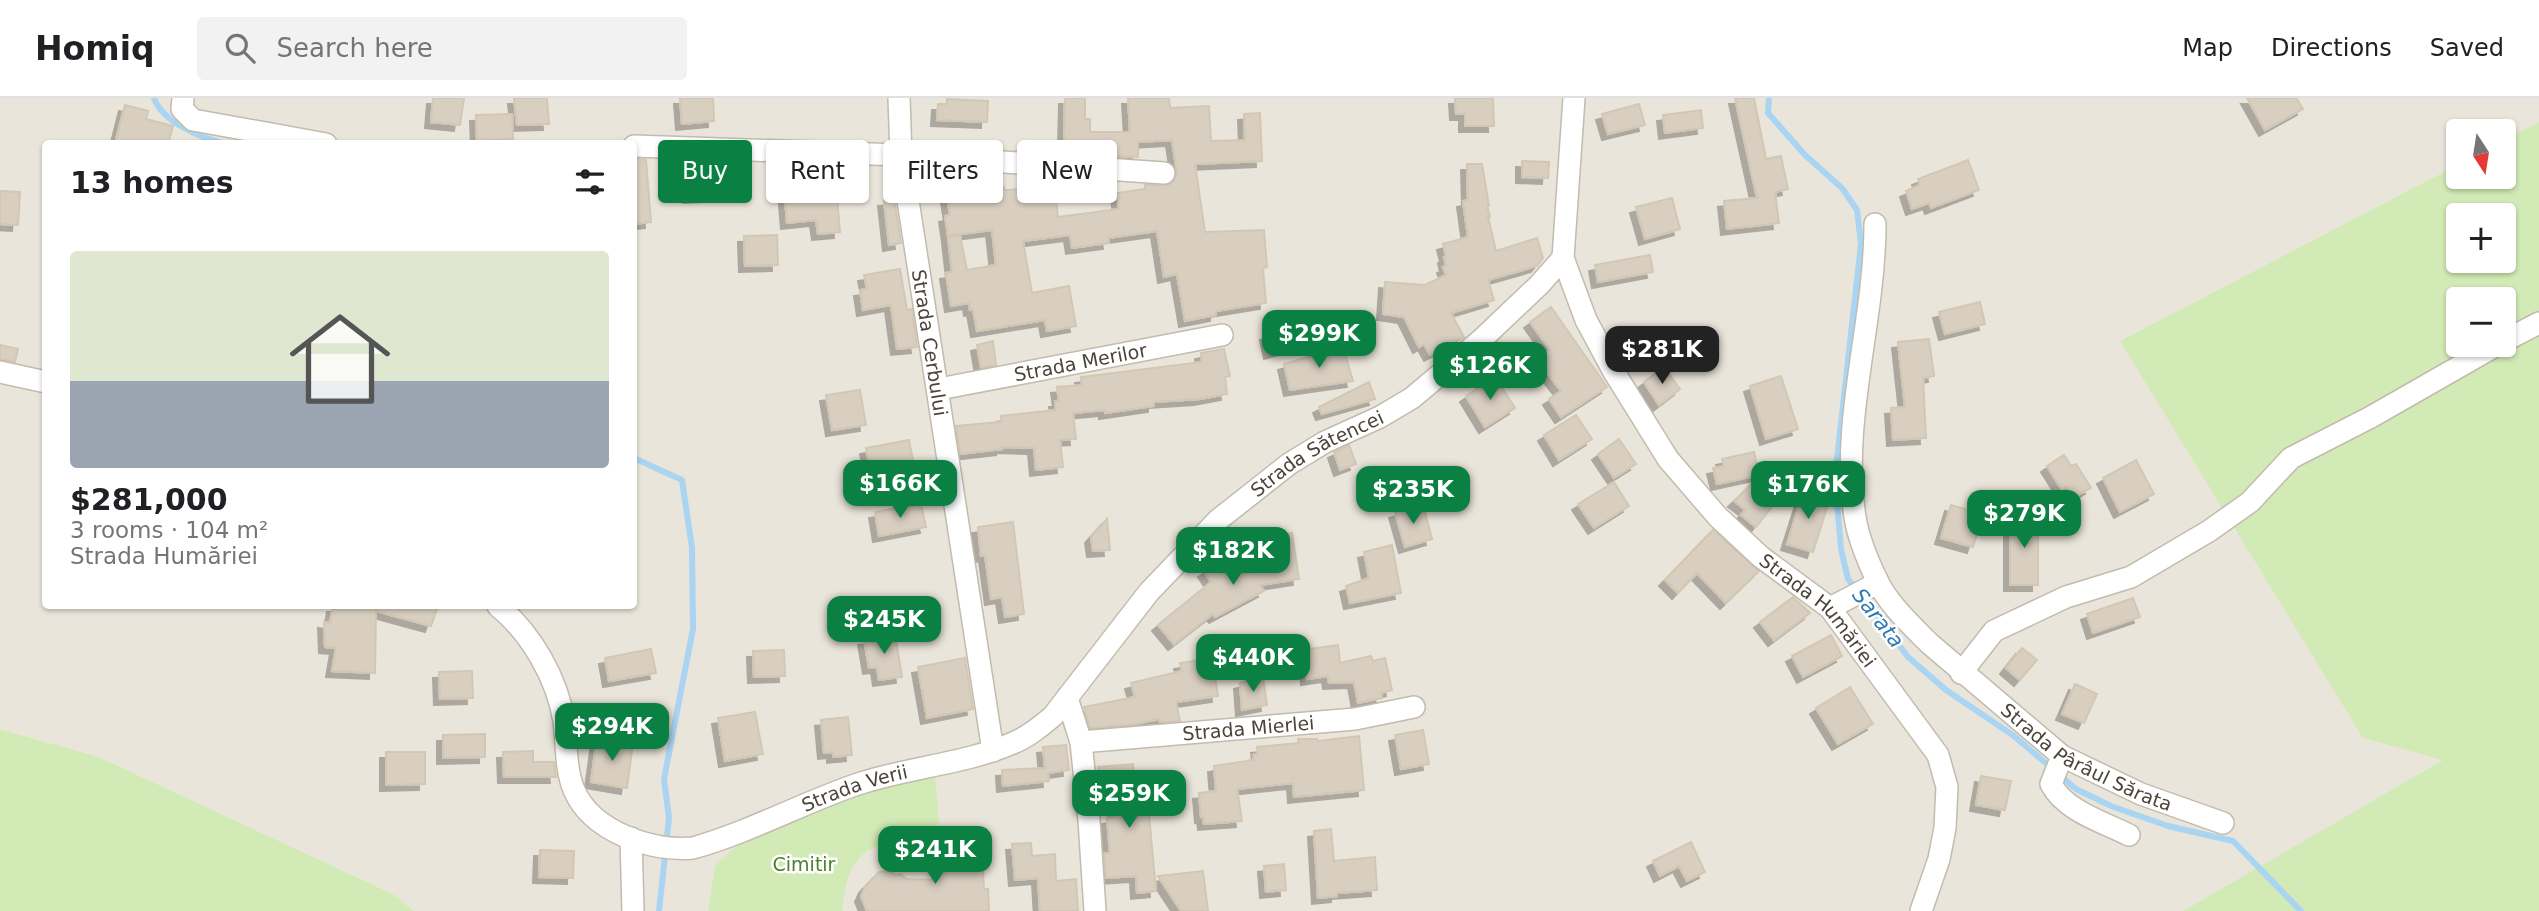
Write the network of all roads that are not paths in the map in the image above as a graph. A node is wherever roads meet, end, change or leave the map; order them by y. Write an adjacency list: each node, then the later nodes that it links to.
1 (183, 98): 4 (street)
2 (899, 98): 5 (street, Strada Cerbului)
3 (1574, 98): 12 (street, Strada Humăriei)
4 (304, 140)
5 (900, 140)
6 (637, 146): 7 (street)
7 (883, 154)
8 (1003, 162): 9 (street)
9 (1164, 173)
10 (909, 203): 19 (street, Strada Cerbului)
11 (1875, 224): 20 (street, Strada Pârâul Sărata)
12 (1563, 258): 21 (street, Strada Humăriei); 24 (street, Strada Sătencei)
13 (2539, 323): 15 (street)
14 (1222, 335): 19 (street, Strada Merilor)
15 (2516, 335)
16 (2476, 357): 23 (street)
17 (0, 372): 18 (street)
18 (42, 381)
19 (939, 389): 27 (street, Strada Cerbului)
20 (1873, 583): 21 (street); 23 (street, Strada Pârâul Sărata)
21 (1830, 608): 34 (street, Strada Humăriei)
22 (501, 609): 31 (street, Strada Verii)
23 (1961, 673): 28 (street, Strada Pârâul Sărata)
24 (1067, 698): 26 (street); 27 (street, Strada Verii)
25 (1414, 707): 26 (street, Strada Mierlei)
26 (1081, 742): 33 (street)
27 (993, 751): 31 (street, Strada Verii)
28 (2057, 767): 29 (street, Strada Pârâul Sărata); 30 (street)
29 (2223, 823)
30 (2129, 835)
31 (631, 838): 32 (street)
32 (634, 911)
33 (1096, 911)
34 (1921, 911)

